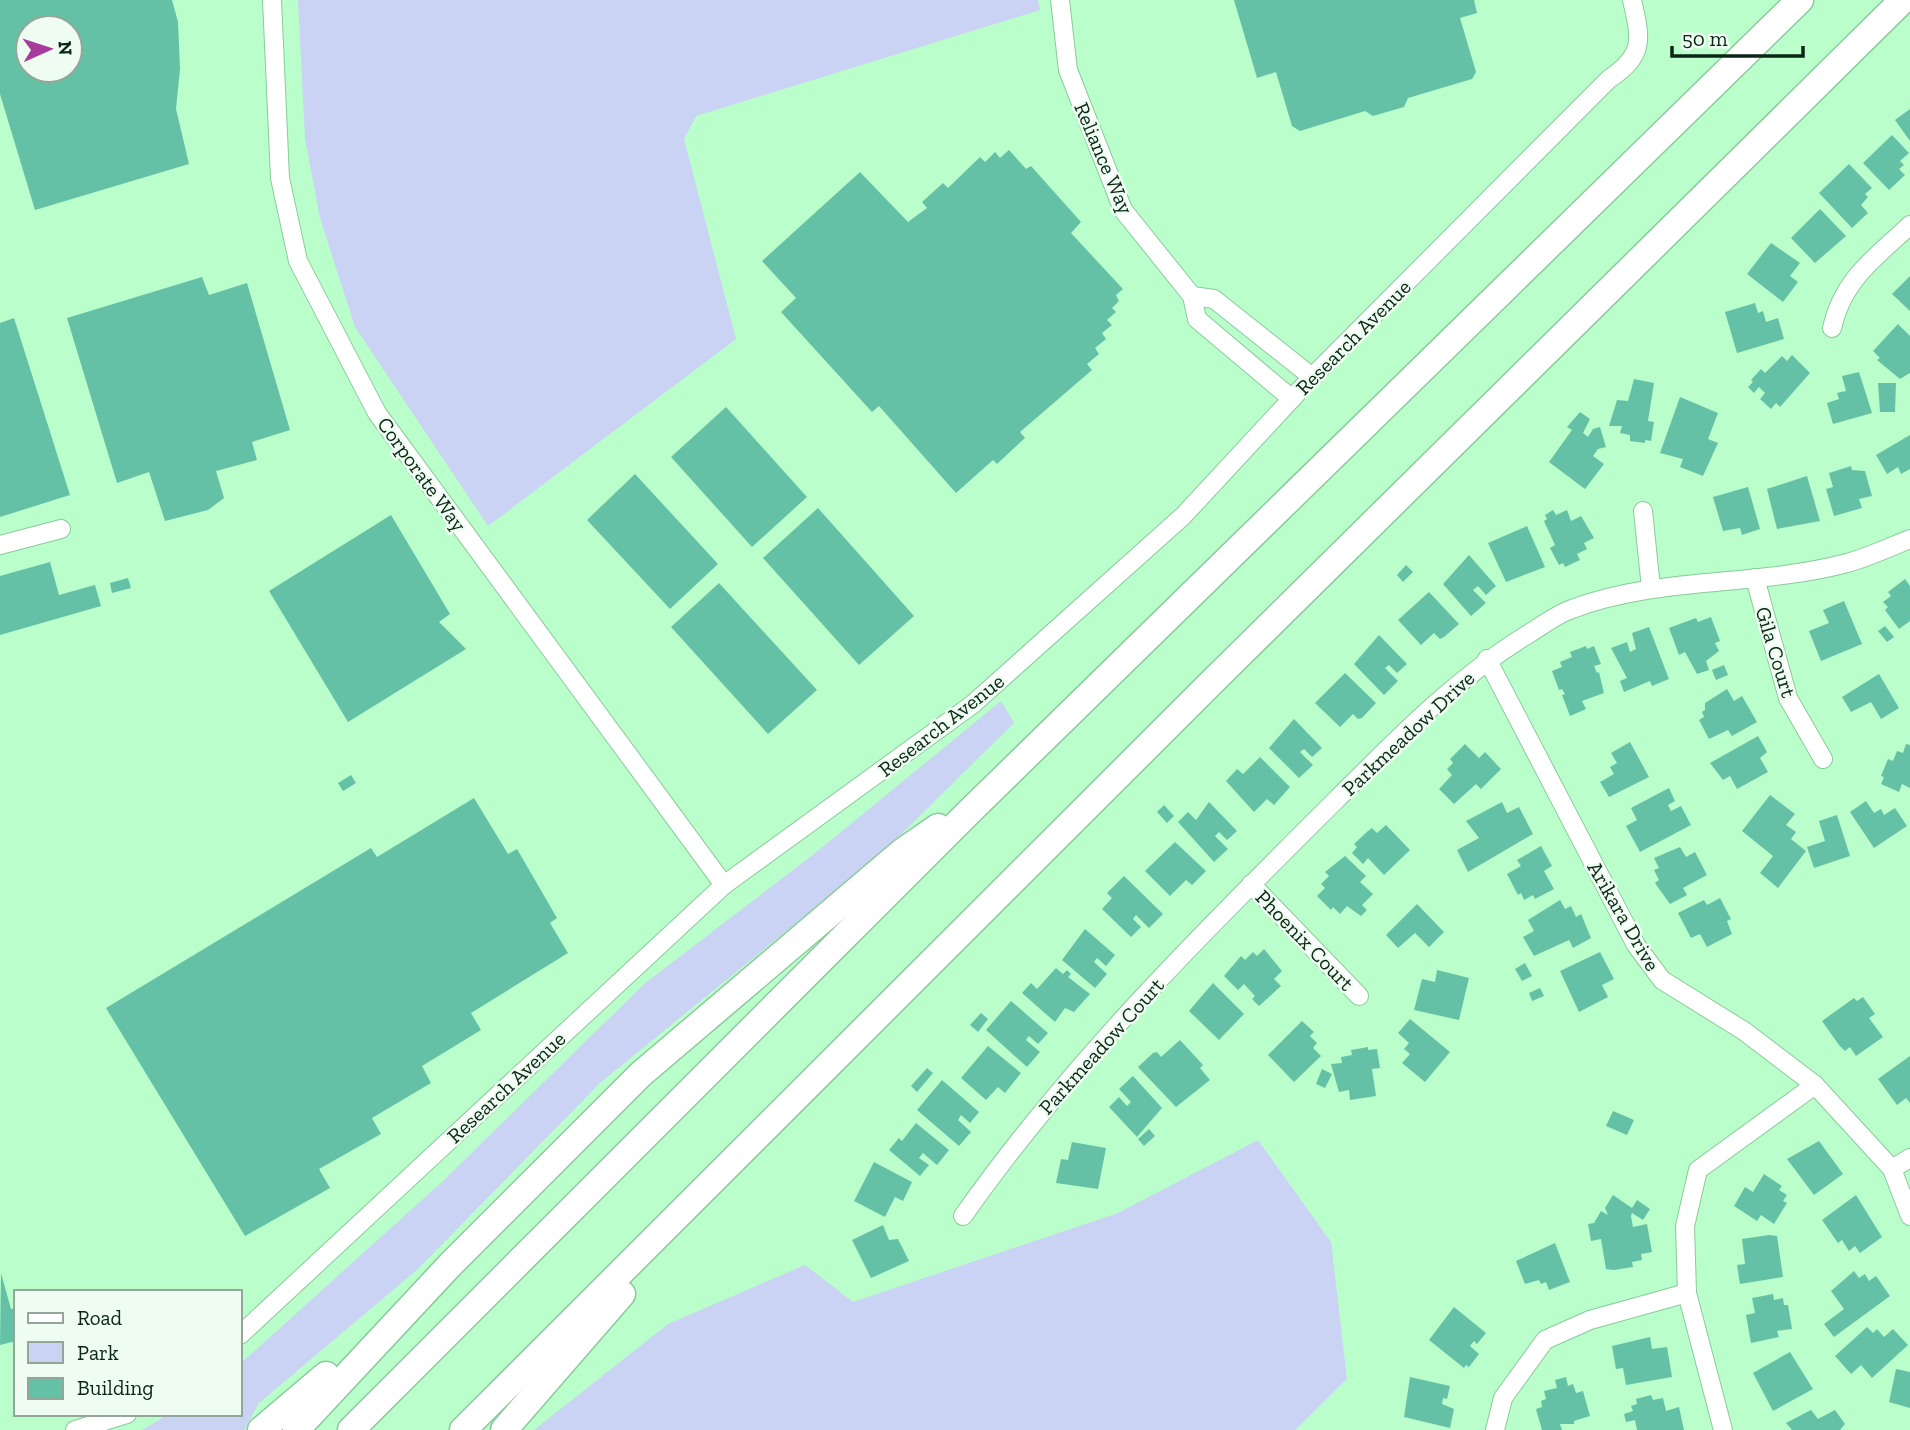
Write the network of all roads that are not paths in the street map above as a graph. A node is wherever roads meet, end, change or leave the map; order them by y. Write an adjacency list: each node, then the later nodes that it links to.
1 (272, 0): 21 (street, Corporate Way)
2 (1060, 0): 7 (street, Reliance Way)
3 (1632, 0): 9 (street, Research Avenue)
4 (1800, 0): 19 (highway)
5 (1902, 0): 24 (highway)
6 (1910, 225): 8 (street)
7 (1192, 296): 9 (street); 10 (street, Reliance Way)
8 (1832, 328)
9 (1312, 377): 10 (street, Research Avenue)
10 (1292, 399): 21 (street, Research Avenue)
11 (1643, 511): 16 (street)
12 (61, 529): 14 (street)
13 (1910, 539): 15 (street, Parkmeadow Drive)
14 (0, 545)
15 (1755, 578): 16 (street, Parkmeadow Drive); 18 (street, Gila Court)
16 (1651, 588): 17 (street, Parkmeadow Drive)
17 (1487, 659): 20 (street, Parkmeadow Drive); 23 (street, Arikara Drive)
18 (1823, 759)
19 (968, 813): 29 (highway); 36 (highway)
20 (1251, 884): 22 (street, Phoenix Court); 27 (street, Parkmeadow Court)
21 (724, 885): 31 (street, Research Avenue)
22 (1359, 996)
23 (1815, 1085): 26 (street, Arikara Drive); 30 (street)
24 (768, 1127): 37 (highway); 38 (highway)
25 (1910, 1158): 26 (street)
26 (1892, 1169): 28 (street)
27 (962, 1216)
28 (1910, 1216)
29 (450, 1265): 34 (highway); 35 (highway)
30 (1687, 1293): 39 (street); 40 (street)
31 (242, 1333)
32 (120, 1416): 33 (street)
33 (75, 1430)
34 (261, 1430)
35 (296, 1430)
36 (351, 1430)
37 (463, 1430)
38 (504, 1430)
39 (1495, 1430)
40 (1723, 1430)

